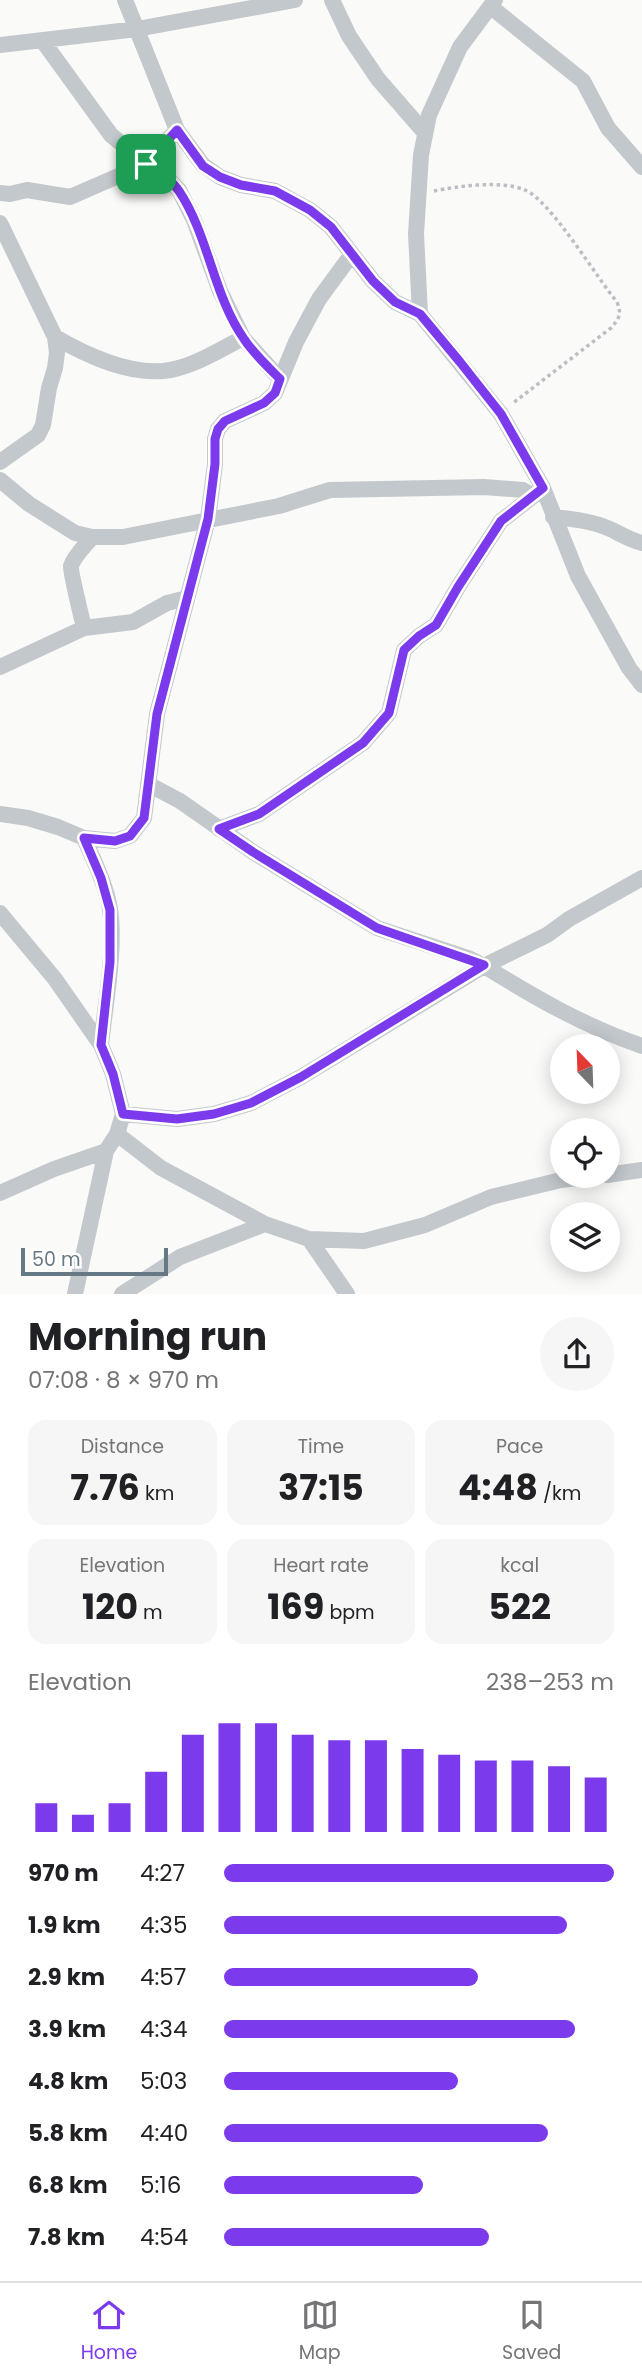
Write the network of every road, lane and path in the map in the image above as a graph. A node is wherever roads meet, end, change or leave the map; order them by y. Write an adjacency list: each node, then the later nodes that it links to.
1 (125, 0): 5 (street)
2 (295, 0): 5 (street)
3 (332, 0): 9 (street)
4 (493, 4): 9 (street); 11 (street)
5 (137, 29): 6 (street); 8 (street)
6 (41, 40): 7 (street); 10 (street)
7 (0, 45)
8 (177, 130): 10 (street); 15 (street)
9 (425, 132): 13 (street)
10 (146, 164): 12 (street); 18 (street)
11 (642, 167)
12 (0, 194)
13 (418, 194): 16 (street); 20 (path)
14 (0, 223): 17 (street)
15 (352, 254): 16 (street); 19 (street)
16 (420, 314): 20 (street)
17 (55, 337): 18 (street); 21 (street)
18 (243, 338): 19 (street)
19 (280, 379): 25 (street)
20 (501, 414): 23 (street)
21 (0, 462)
22 (0, 480): 26 (street)
23 (538, 492): 24 (street); 25 (street); 34 (street)
24 (553, 517): 27 (street); 31 (street)
25 (208, 519): 26 (street); 28 (street)
26 (92, 537): 29 (street)
27 (642, 542)
28 (187, 598): 29 (street); 32 (street)
29 (84, 628): 30 (street)
30 (0, 667)
31 (642, 685)
32 (148, 784): 34 (street); 35 (street)
33 (0, 814): 35 (street)
34 (219, 829): 38 (street)
35 (84, 838): 39 (street)
36 (642, 878): 38 (street)
37 (0, 913): 39 (street)
38 (484, 965): 40 (street); 41 (street)
39 (101, 1045): 41 (street)
40 (642, 1046)
41 (123, 1114): 42 (street)
42 (117, 1134): 43 (street); 48 (street)
43 (106, 1151): 47 (street); 50 (street)
44 (642, 1170): 45 (street)
45 (620, 1173)
46 (550, 1183): 49 (street)
47 (0, 1193)
48 (265, 1224): 49 (street); 51 (street)
49 (309, 1238): 52 (street)
50 (75, 1294)
51 (122, 1294)
52 (347, 1294)

